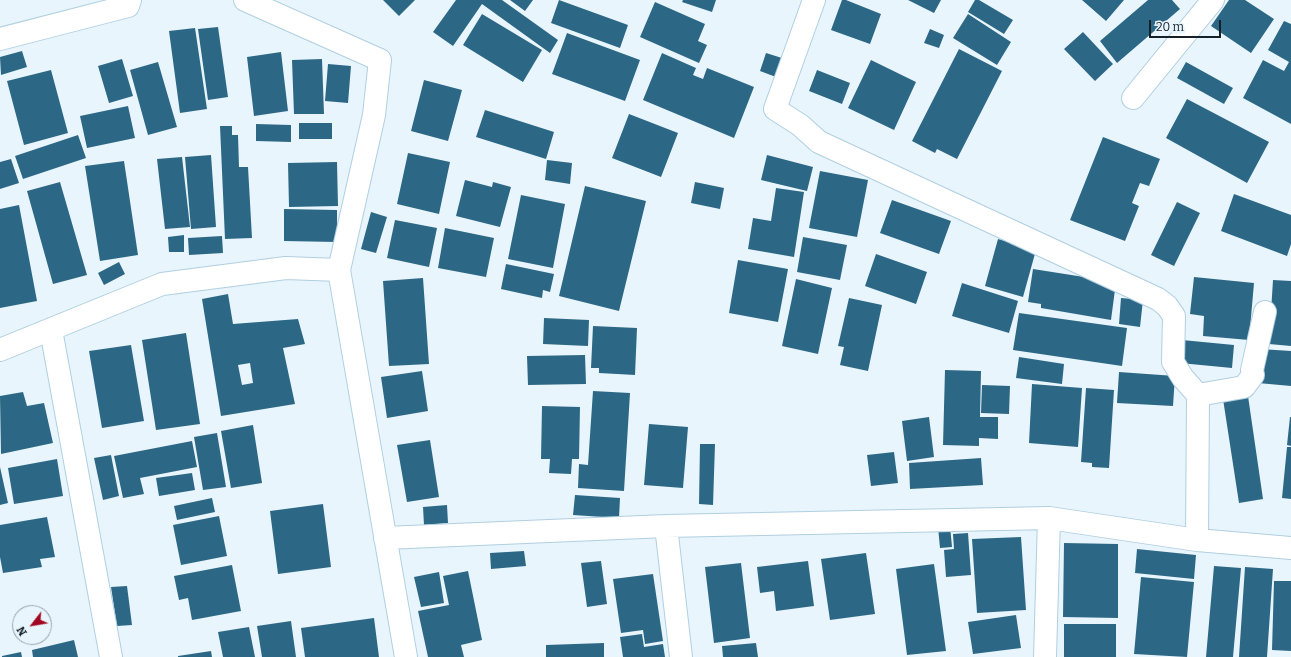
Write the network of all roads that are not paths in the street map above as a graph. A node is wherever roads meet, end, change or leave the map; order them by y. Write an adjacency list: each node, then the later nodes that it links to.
1 (130, 0): 5 (street)
2 (245, 0): 7 (street)
3 (814, 0): 11 (street)
4 (1213, 0): 6 (street)
5 (0, 39)
6 (1133, 98)
7 (339, 270): 9 (street); 14 (street)
8 (1265, 312): 11 (street)
9 (51, 330): 10 (street); 17 (street)
10 (0, 350)
11 (1198, 396): 15 (street)
12 (1049, 518): 13 (street); 15 (street); 20 (street)
13 (666, 526): 14 (street); 19 (street)
14 (385, 538): 18 (street)
15 (1197, 540): 16 (street)
16 (1291, 548)
17 (111, 657)
18 (406, 657)
19 (682, 657)
20 (1045, 657)

